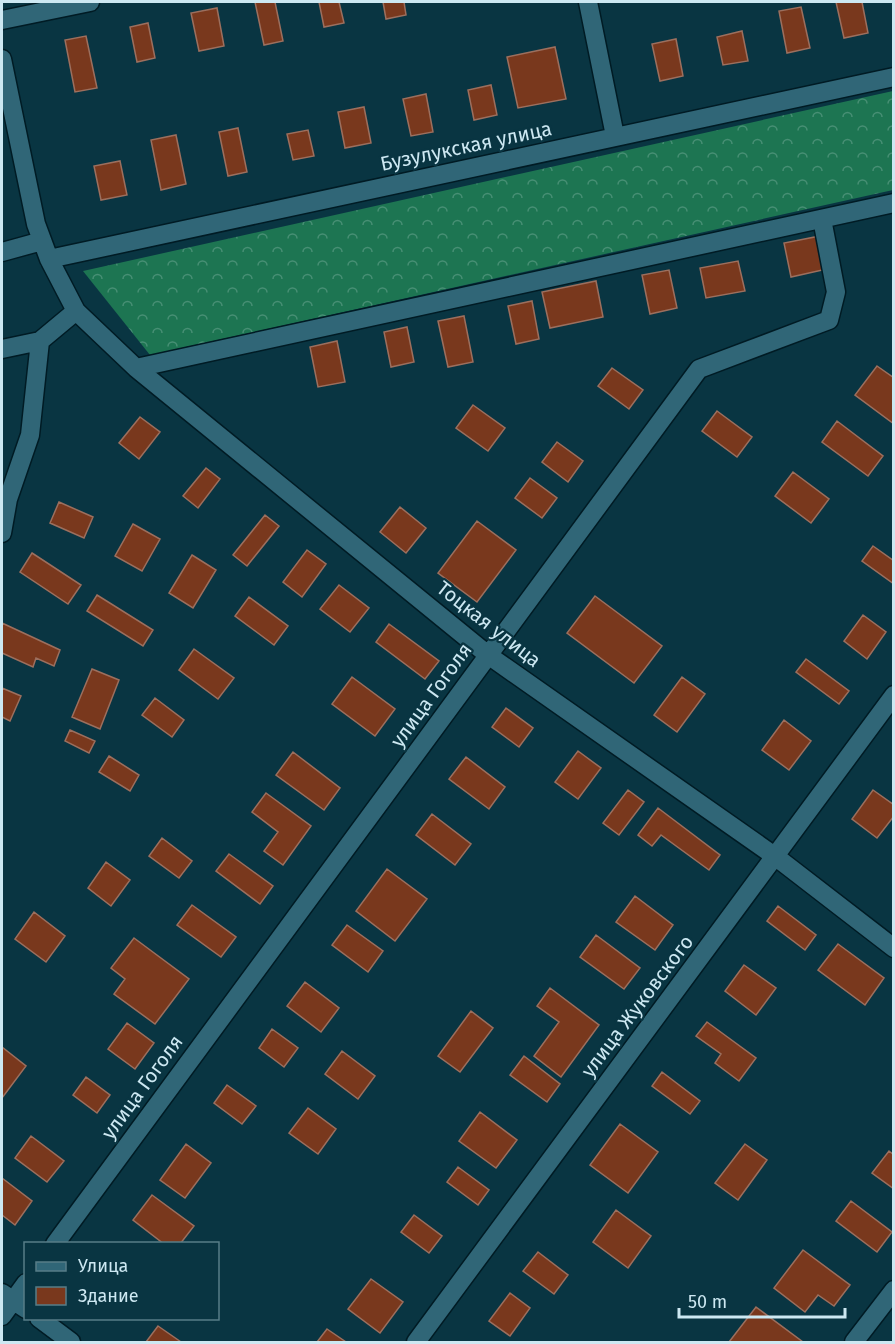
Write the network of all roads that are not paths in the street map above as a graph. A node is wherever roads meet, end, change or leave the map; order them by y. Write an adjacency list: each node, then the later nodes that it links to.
1 (90, 2): 3 (street)
2 (588, 2): 6 (street)
3 (2, 20)
4 (2, 59): 9 (street, Тоцкая улица)
5 (894, 77): 6 (street, Бузулукская улица)
6 (615, 136): 11 (street, Бузулукская улица)
7 (894, 203): 8 (street)
8 (822, 219): 15 (street); 18 (street, улица Гоголя)
9 (42, 241): 10 (street); 11 (street, Тоцкая улица)
10 (2, 252)
11 (49, 259): 12 (street, Тоцкая улица)
12 (76, 311): 13 (street); 15 (street, Тоцкая улица)
13 (39, 341): 14 (street); 16 (street)
14 (2, 349)
15 (136, 368): 18 (street, Тоцкая улица)
16 (5, 500): 17 (street)
17 (2, 533)
18 (488, 655): 20 (street, Тоцкая улица); 22 (street, улица Гоголя)
19 (894, 695): 20 (street, улица Жуковского)
20 (776, 857): 21 (street, Тоцкая улица); 29 (street, улица Жуковского)
21 (894, 948)
22 (56, 1242)
23 (24, 1286): 25 (street)
24 (894, 1290): 30 (street)
25 (13, 1301): 26 (street)
26 (2, 1316)
27 (42, 1320): 28 (street)
28 (71, 1342)
29 (416, 1342)
30 (854, 1342)

